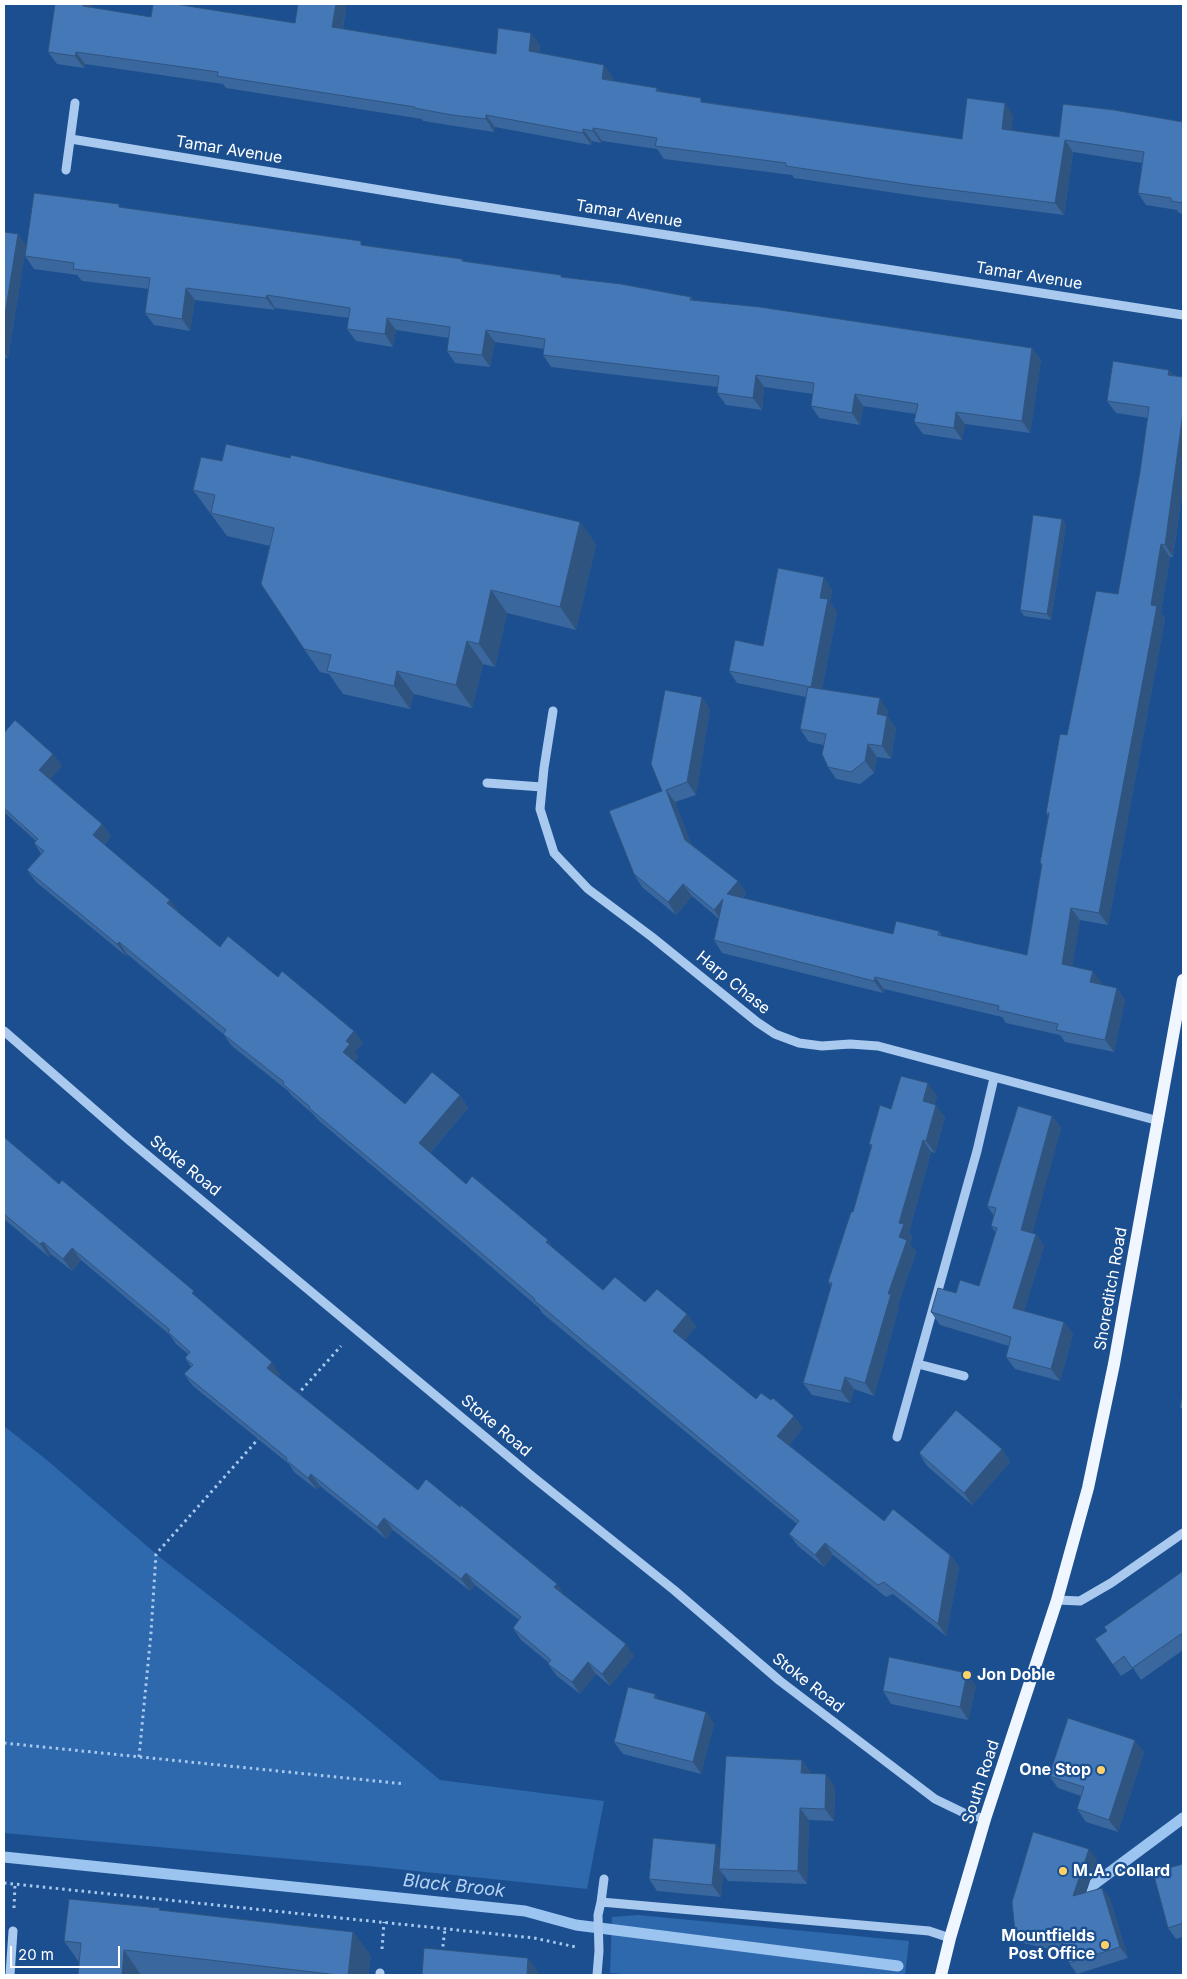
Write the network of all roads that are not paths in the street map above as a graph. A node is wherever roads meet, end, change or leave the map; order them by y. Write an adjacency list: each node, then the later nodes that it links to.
1 (75, 103): 2 (street)
2 (71, 139): 3 (street); 4 (street, Tamar Avenue)
3 (66, 170)
4 (1183, 315)
5 (553, 711): 7 (street, Harp Chase)
6 (487, 783): 7 (street)
7 (542, 787): 10 (street, Harp Chase)
8 (1183, 980): 11 (main road, Shoreditch Road)
9 (4, 1031): 17 (street, Stoke Road)
10 (994, 1078): 11 (street, Harp Chase); 12 (street)
11 (1158, 1121): 16 (main road, Shoreditch Road)
12 (918, 1364): 13 (street); 14 (street)
13 (964, 1376)
14 (897, 1437)
15 (1183, 1533): 16 (street)
16 (1057, 1600): 17 (main road, South Road)
17 (985, 1820): 21 (main road, South Road)
18 (604, 1879): 19 (street)
19 (601, 1902): 21 (street); 23 (street)
20 (13, 1931): 22 (street)
21 (950, 1938): 24 (main road, South Road)
22 (10, 1975)
23 (597, 1975)
24 (941, 1975)

